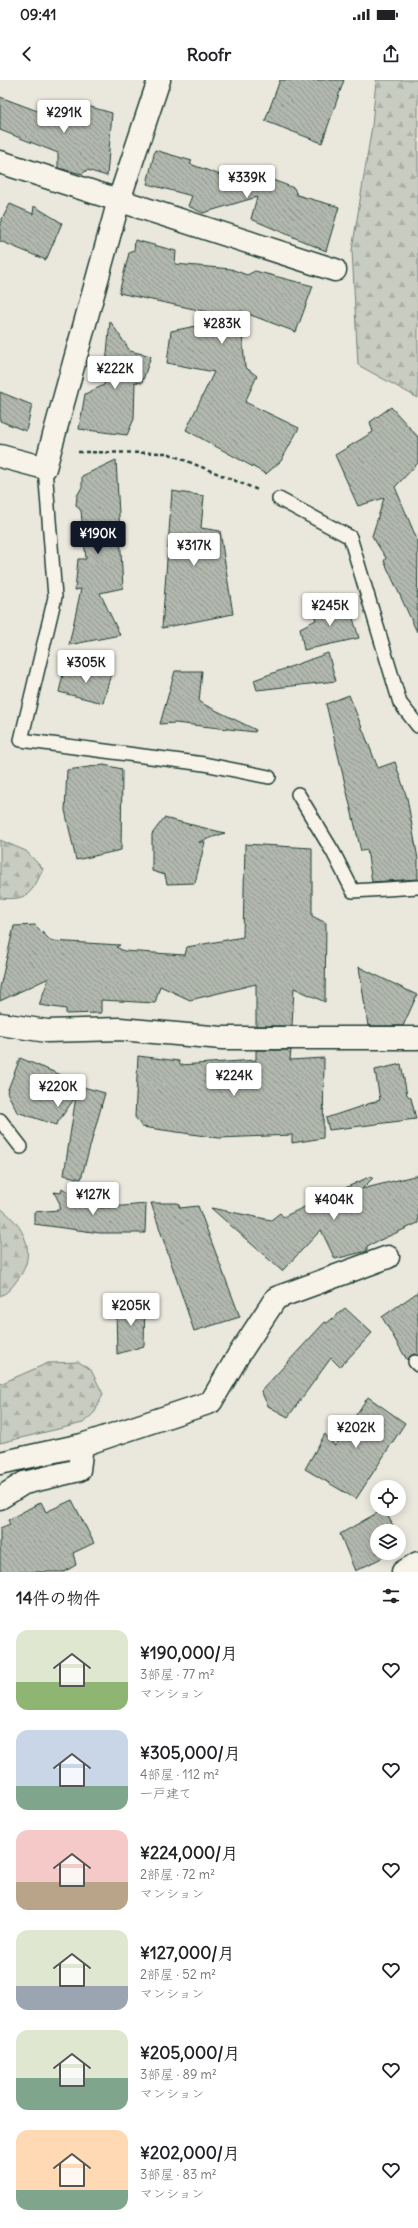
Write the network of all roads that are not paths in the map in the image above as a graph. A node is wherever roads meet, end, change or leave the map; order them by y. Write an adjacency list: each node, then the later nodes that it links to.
1 (158, 80): 3 (street)
2 (0, 162): 3 (street)
3 (119, 200): 4 (street); 6 (street)
4 (335, 270)
5 (0, 456): 6 (street)
6 (47, 460): 9 (lane)
7 (279, 499): 8 (lane)
8 (418, 726)
9 (269, 777)
10 (298, 794): 11 (lane)
11 (418, 887)
12 (0, 1024): 13 (street)
13 (418, 1038)
14 (0, 1120): 15 (lane)
15 (21, 1146)
16 (388, 1257): 17 (street)
17 (82, 1445): 18 (street); 19 (street)
18 (0, 1463)
19 (0, 1498)
20 (418, 1564): 21 (street)
21 (403, 1572)

